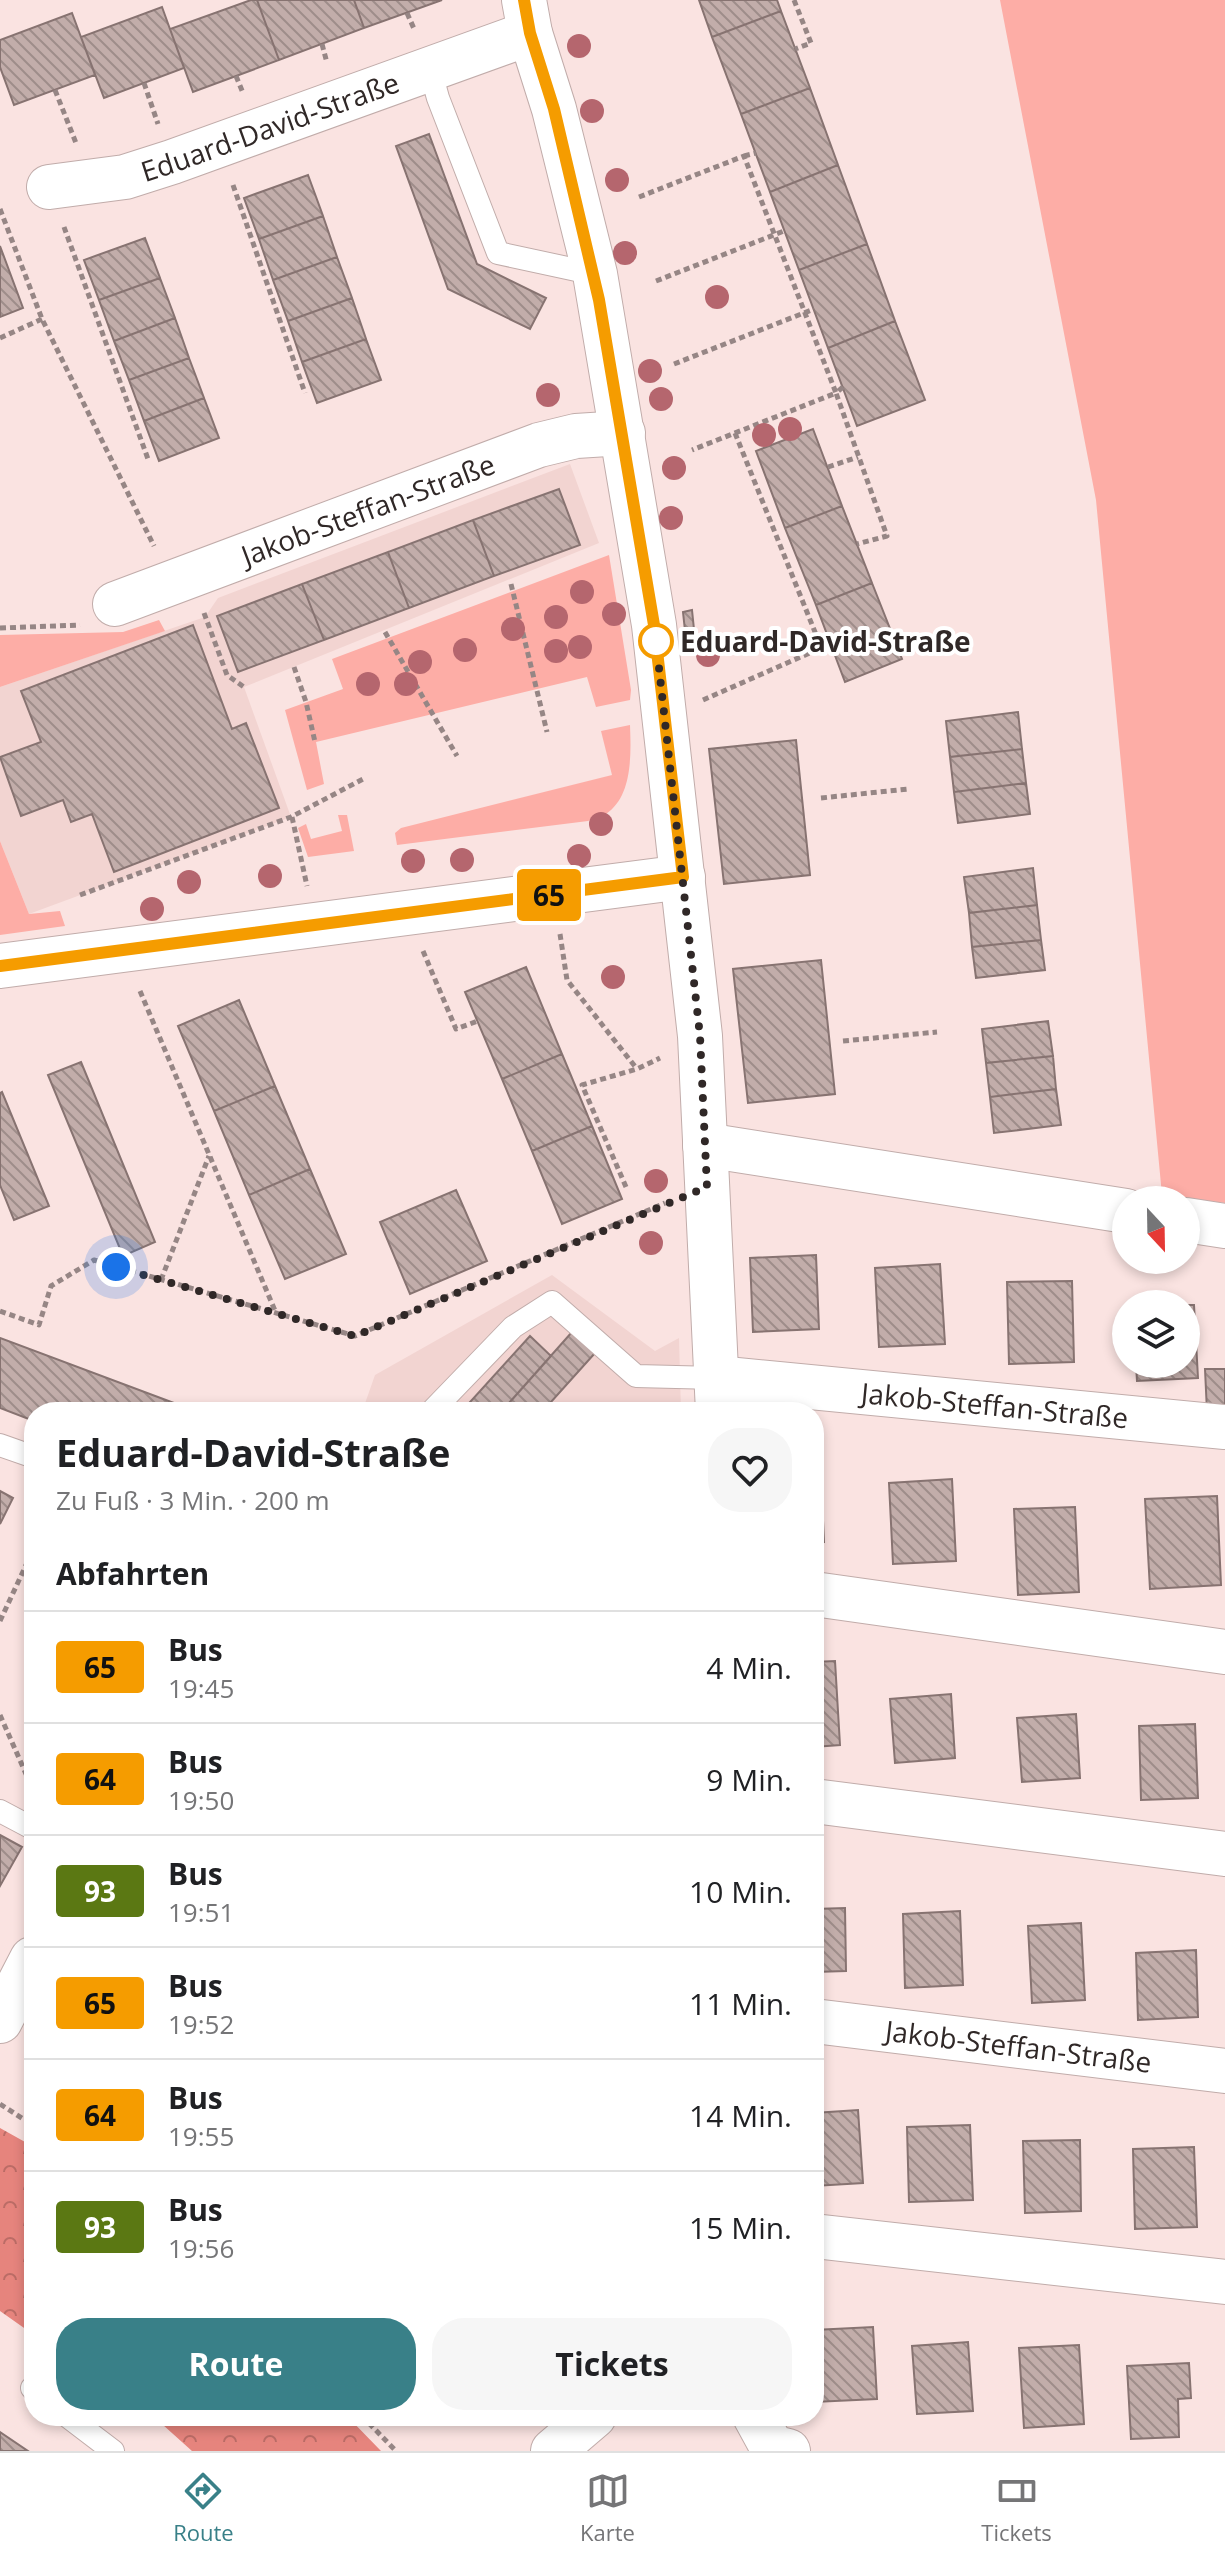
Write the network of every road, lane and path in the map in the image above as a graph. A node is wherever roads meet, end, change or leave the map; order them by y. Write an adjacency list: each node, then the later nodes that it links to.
1 (794, 0): 3 (path)
2 (527, 16): 4 (street, Eduard-David-Straße); 14 (street)
3 (795, 49)
4 (430, 69): 6 (street, Eduard-David-Straße); 14 (lane)
5 (55, 90): 9 (path)
6 (220, 146): 9 (street, Eduard-David-Straße); 22 (path)
7 (756, 153): 8 (path)
8 (744, 156): 10 (path); 13 (path)
9 (70, 184): 28 (path)
10 (639, 197)
11 (0, 209): 18 (path)
12 (784, 231): 13 (path)
13 (774, 235): 15 (path); 17 (path)
14 (595, 274): 24 (street)
15 (656, 281)
16 (814, 309): 17 (path)
17 (804, 313): 20 (path); 23 (path)
18 (42, 319): 19 (path); 30 (path)
19 (0, 338)
20 (674, 364)
21 (843, 387): 23 (path)
22 (305, 393)
23 (836, 393): 25 (path); 27 (path)
24 (623, 433): 32 (street, Jakob-Steffan-Straße); 41 (street)
25 (735, 433): 26 (path); 38 (path)
26 (692, 450)
27 (858, 457): 29 (path); 31 (path)
28 (148, 459)
29 (828, 467)
30 (149, 535)
31 (857, 544)
32 (191, 576): 34 (street, Jakob-Steffan-Straße); 40 (path)
33 (511, 584): 42 (path)
34 (115, 604): 35 (path)
35 (0, 628)
36 (385, 632): 44 (path)
37 (830, 644): 38 (path)
38 (821, 647): 41 (path)
39 (294, 667): 43 (path)
40 (244, 687)
41 (666, 716): 49 (street)
42 (547, 732)
43 (315, 742)
44 (457, 756)
45 (363, 779): 48 (path)
46 (908, 789): 47 (path)
47 (821, 798)
48 (291, 817): 51 (path); 53 (path)
49 (683, 877): 50 (street); 62 (street)
50 (554, 894): 52 (street); 60 (path)
51 (80, 895)
52 (407, 913): 53 (street); 56 (path)
53 (317, 925): 54 (street)
54 (122, 950): 55 (street); 61 (path)
55 (0, 966)
56 (478, 1021)
57 (937, 1032): 58 (path)
58 (843, 1041)
59 (660, 1058): 60 (path)
60 (637, 1069): 63 (path)
61 (209, 1156): 67 (path); 69 (path)
62 (706, 1166): 64 (street); 69 (path); 70 (street)
63 (626, 1187)
64 (1112, 1210)
65 (1200, 1222): 66 (street)
66 (1225, 1226)
67 (161, 1280): 68 (path); 69 (path)
68 (0, 1311)
69 (276, 1313)
70 (717, 1395): 71 (lane); 72 (street, Jakob-Steffan-Straße)
71 (441, 1402)
72 (1225, 1427)
73 (0, 1445): 74 (lane)
74 (24, 1453)
75 (24, 1569): 77 (path)
76 (824, 1595): 78 (street)
77 (0, 1621)
78 (1225, 1652)
79 (0, 1715): 80 (path)
80 (24, 1769)
81 (824, 1802): 84 (street)
82 (0, 1811): 83 (lane)
83 (24, 1824)
84 (1225, 1854)
85 (24, 1974): 86 (street)
86 (0, 2021)
87 (824, 2022): 88 (street, Jakob-Steffan-Straße)
88 (1225, 2071)
89 (0, 2104): 90 (path)
90 (24, 2120)
91 (824, 2237): 92 (street)
92 (1225, 2282)
93 (80, 2426): 97 (lane)
94 (372, 2426): 98 (path)
95 (582, 2426): 99 (street)
96 (760, 2426): 100 (street)
97 (113, 2451)
98 (396, 2451)
99 (553, 2451)
100 (788, 2451)

